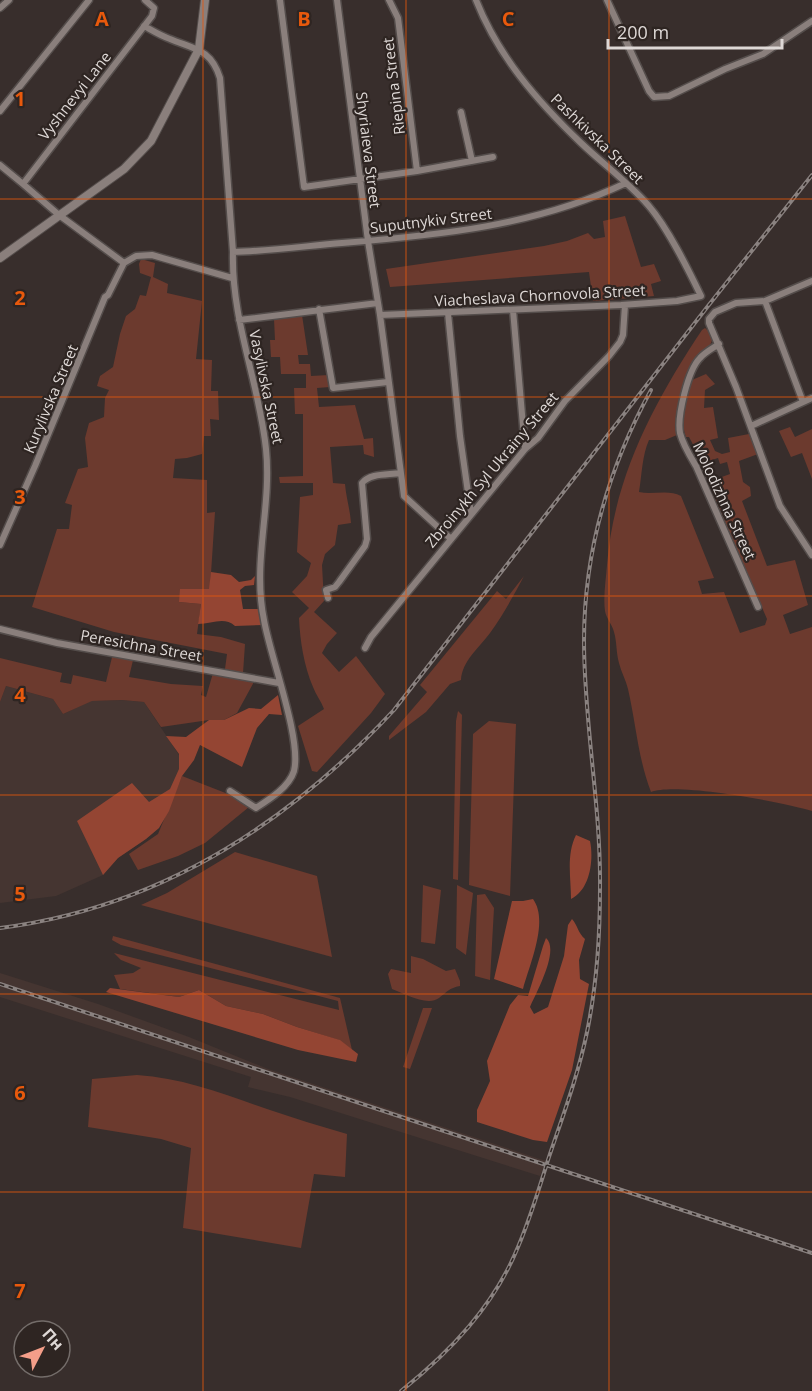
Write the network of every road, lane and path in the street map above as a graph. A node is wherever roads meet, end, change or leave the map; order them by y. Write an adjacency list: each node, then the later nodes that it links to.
1 (9, 0): 11 (street)
2 (89, 0): 15 (street)
3 (145, 0): 13 (street, Vyshnevyi Lane)
4 (205, 0): 14 (street)
5 (280, 0): 21 (street)
6 (337, 0): 21 (street, Shyriaieva Street)
7 (389, 0): 20 (street, Riepina Street)
8 (476, 0): 22 (street, Pashkivska Street)
9 (616, 0): 10 (street)
10 (608, 2): 12 (street)
11 (0, 8)
12 (812, 21)
13 (144, 26): 14 (street); 23 (street, Vyshnevyi Lane)
14 (199, 49): 24 (street); 26 (street, Vasylivska Street)
15 (0, 111)
16 (461, 112): 18 (street)
17 (493, 157): 18 (street)
18 (472, 161): 20 (street)
19 (0, 165): 23 (street)
20 (417, 171): 21 (street)
21 (360, 180): 25 (street, Shyriaieva Street)
22 (626, 183): 25 (street, Suputnykiv Street); 31 (street, Pashkivska Street)
23 (23, 184): 24 (street)
24 (59, 215): 27 (street); 28 (street)
25 (368, 241): 26 (street, Suputnykiv Street); 33 (street, Shyriaieva Street)
26 (233, 252): 29 (street, Vasylivska Street)
27 (0, 258)
28 (124, 262): 29 (street); 49 (street, Kurylivska Street)
29 (232, 278): 39 (street, Vasylivska Street)
30 (812, 281): 32 (street)
31 (701, 296): 34 (street, Viacheslava Chornovola Street)
32 (765, 301): 40 (street); 43 (street)
33 (378, 303): 35 (street); 38 (street, Shyriaieva Street)
34 (625, 305): 36 (street, Viacheslava Chornovola Street); 45 (street, Zbroinykh Syl Ukrainy Street)
35 (319, 309): 39 (street); 41 (street)
36 (513, 310): 37 (street, Viacheslava Chornovola Street); 45 (street)
37 (448, 313): 38 (street, Viacheslava Chornovola Street); 47 (street)
38 (380, 315): 41 (street, Shyriaieva Street)
39 (239, 320): 55 (street, Vasylivska Street)
40 (719, 344): 44 (street); 52 (street, Molodizhna Street)
41 (388, 382): 46 (street, Shyriaieva Street)
42 (812, 398): 43 (street)
43 (803, 402): 44 (street)
44 (751, 426): 50 (street)
45 (525, 449): 47 (street, Zbroinykh Syl Ukrainy Street)
46 (400, 473): 48 (street, Shyriaieva Street); 51 (street)
47 (471, 514): 48 (street, Zbroinykh Syl Ukrainy Street)
48 (451, 539): 54 (street, Zbroinykh Syl Ukrainy Street)
49 (0, 545)
50 (812, 555)
51 (328, 598)
52 (758, 607)
53 (0, 629): 55 (street, Peresichna Street)
54 (365, 648)
55 (279, 683): 56 (street, Vasylivska Street)
56 (230, 791)

